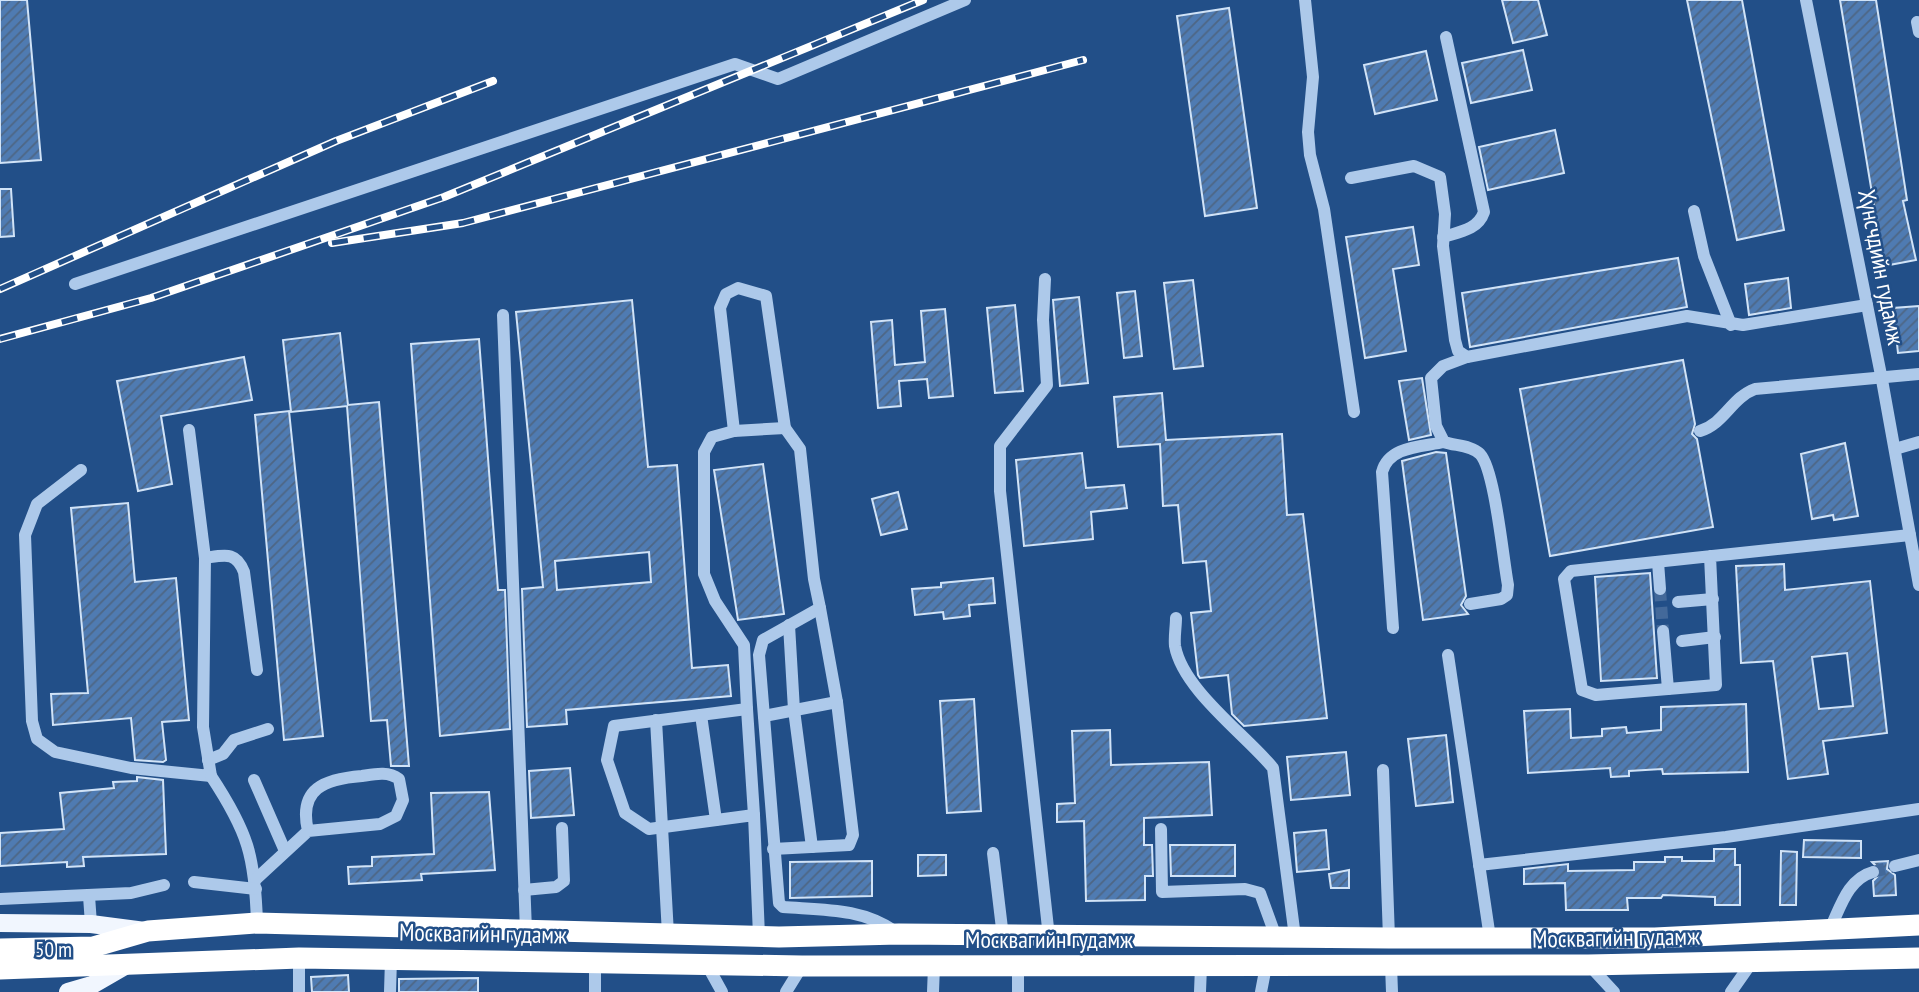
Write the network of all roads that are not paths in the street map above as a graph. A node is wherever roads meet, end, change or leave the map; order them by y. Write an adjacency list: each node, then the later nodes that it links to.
1 (965, 0): 9 (street)
2 (1305, 0): 16 (street)
3 (1806, 0): 10 (street, Хүнсчдийн гудамж)
4 (1446, 37): 7 (street)
5 (1351, 178): 7 (street)
6 (1694, 211): 12 (street)
7 (1443, 237): 13 (street)
8 (1045, 279): 87 (street)
9 (75, 284)
10 (1867, 305): 12 (street); 15 (street, Хүнсчдийн гудамж)
11 (503, 315): 73 (street)
12 (1731, 325): 13 (street)
13 (1467, 357): 21 (street)
14 (1919, 374): 15 (street)
15 (1882, 380): 20 (street); 23 (street, Хүнсчдийн гудамж)
16 (1353, 412)
17 (785, 428): 19 (street); 19 (street); 34 (street)
18 (189, 430): 27 (street)
19 (734, 431): 45 (street)
20 (1700, 431)
21 (1444, 442): 33 (street); 37 (street)
22 (1919, 442): 23 (street)
23 (1895, 449): 25 (street, Хүнсчдийн гудамж)
24 (81, 470): 53 (street)
25 (1910, 535): 26 (street); 29 (street, Хүнсчдийн гудамж)
26 (1710, 556): 28 (street); 31 (street)
27 (205, 558): 42 (street); 51 (street)
28 (1658, 562): 30 (street); 43 (street)
29 (1919, 585)
30 (1660, 589)
31 (1713, 599): 32 (street); 39 (street)
32 (1678, 602)
33 (1470, 604)
34 (820, 608): 36 (street); 44 (street)
35 (1176, 618): 88 (street)
36 (789, 625): 46 (street); 48 (street)
37 (1393, 628)
38 (1663, 631): 43 (street)
39 (1715, 637): 40 (street); 43 (street)
40 (1682, 640)
41 (1448, 655): 67 (street)
42 (257, 670)
43 (1668, 689)
44 (836, 702): 46 (street); 62 (street)
45 (747, 709): 47 (street); 56 (street)
46 (794, 710): 48 (street); 62 (street)
47 (701, 715): 49 (street); 57 (street)
48 (764, 716): 63 (street)
49 (656, 720): 58 (street); 58 (street)
50 (268, 729): 51 (street)
51 (208, 760): 53 (street)
52 (1383, 770): 89 (street)
53 (211, 776): 71 (street)
54 (254, 780): 64 (street)
55 (1919, 809): 67 (street)
56 (754, 815): 57 (street); 85 (street)
57 (716, 820): 58 (street)
58 (664, 827): 83 (street)
59 (562, 828): 73 (street)
60 (1161, 829): 88 (street)
61 (309, 831): 61 (street); 64 (street)
62 (812, 847): 63 (street)
63 (773, 849): 84 (street)
64 (285, 851): 71 (street)
65 (993, 853): 86 (street)
66 (1919, 860): 68 (street)
67 (1479, 865): 90 (street)
68 (1895, 866)
69 (1873, 872): 82 (street)
70 (194, 882): 71 (street)
71 (256, 884): 77 (street)
72 (164, 885): 74 (street)
73 (524, 890): 81 (street)
74 (89, 896): 75 (street); 78 (street)
75 (7, 899): 76 (street)
76 (5, 923): 78 (main road)
77 (257, 923): 80 (highway, Москвагийн гудамж); 81 (highway, Москвагийн гудамж)
78 (91, 925): 80 (main road)
79 (1919, 925): 82 (highway, Москвагийн гудамж)
80 (148, 931): 91 (highway, Москвагийн гудамж)
81 (526, 931): 83 (highway, Москвагийн гудамж)
82 (1829, 931): 90 (highway, Москвагийн гудамж)
83 (668, 934): 85 (highway, Москвагийн гудамж)
84 (899, 934): 85 (highway, Москвагийн гудамж); 86 (highway, Москвагийн гудамж)
85 (759, 936)
86 (1003, 937): 87 (highway, Москвагийн гудамж)
87 (1049, 937): 88 (highway, Москвагийн гудамж)
88 (1285, 937): 89 (highway, Москвагийн гудамж)
89 (1390, 938): 90 (highway, Москвагийн гудамж)
90 (1490, 938)
91 (0, 949)
92 (299, 958): 94 (highway, Москвагийн гудамж); 100 (highway, Москвагийн гудамж); 108 (street)
93 (1919, 958): 96 (highway, Москвагийн гудамж)
94 (391, 959): 95 (highway, Москвагийн гудамж); 109 (street)
95 (595, 962): 97 (highway, Москвагийн гудамж); 110 (street)
96 (1752, 962): 99 (highway, Москвагийн гудамж); 119 (street)
97 (706, 963): 101 (highway, Москвагийн гудамж); 111 (street)
98 (1391, 965): 99 (highway, Москвагийн гудамж); 105 (highway, Москвагийн гудамж); 117 (street)
99 (1588, 965): 118 (street)
100 (125, 966): 106 (highway, Москвагийн гудамж); 107 (main road)
101 (802, 966): 102 (highway, Москвагийн гудамж); 112 (street)
102 (934, 966): 103 (highway, Москвагийн гудамж); 113 (street)
103 (1018, 966): 104 (highway, Москвагийн гудамж); 114 (street)
104 (1201, 966): 105 (highway, Москвагийн гудамж); 115 (street)
105 (1266, 966): 116 (street)
106 (0, 969)
107 (68, 992)
108 (299, 992)
109 (390, 992)
110 (595, 992)
111 (722, 992)
112 (786, 992)
113 (933, 992)
114 (1018, 992)
115 (1200, 992)
116 (1261, 992)
117 (1392, 992)
118 (1614, 992)
119 (1731, 992)

